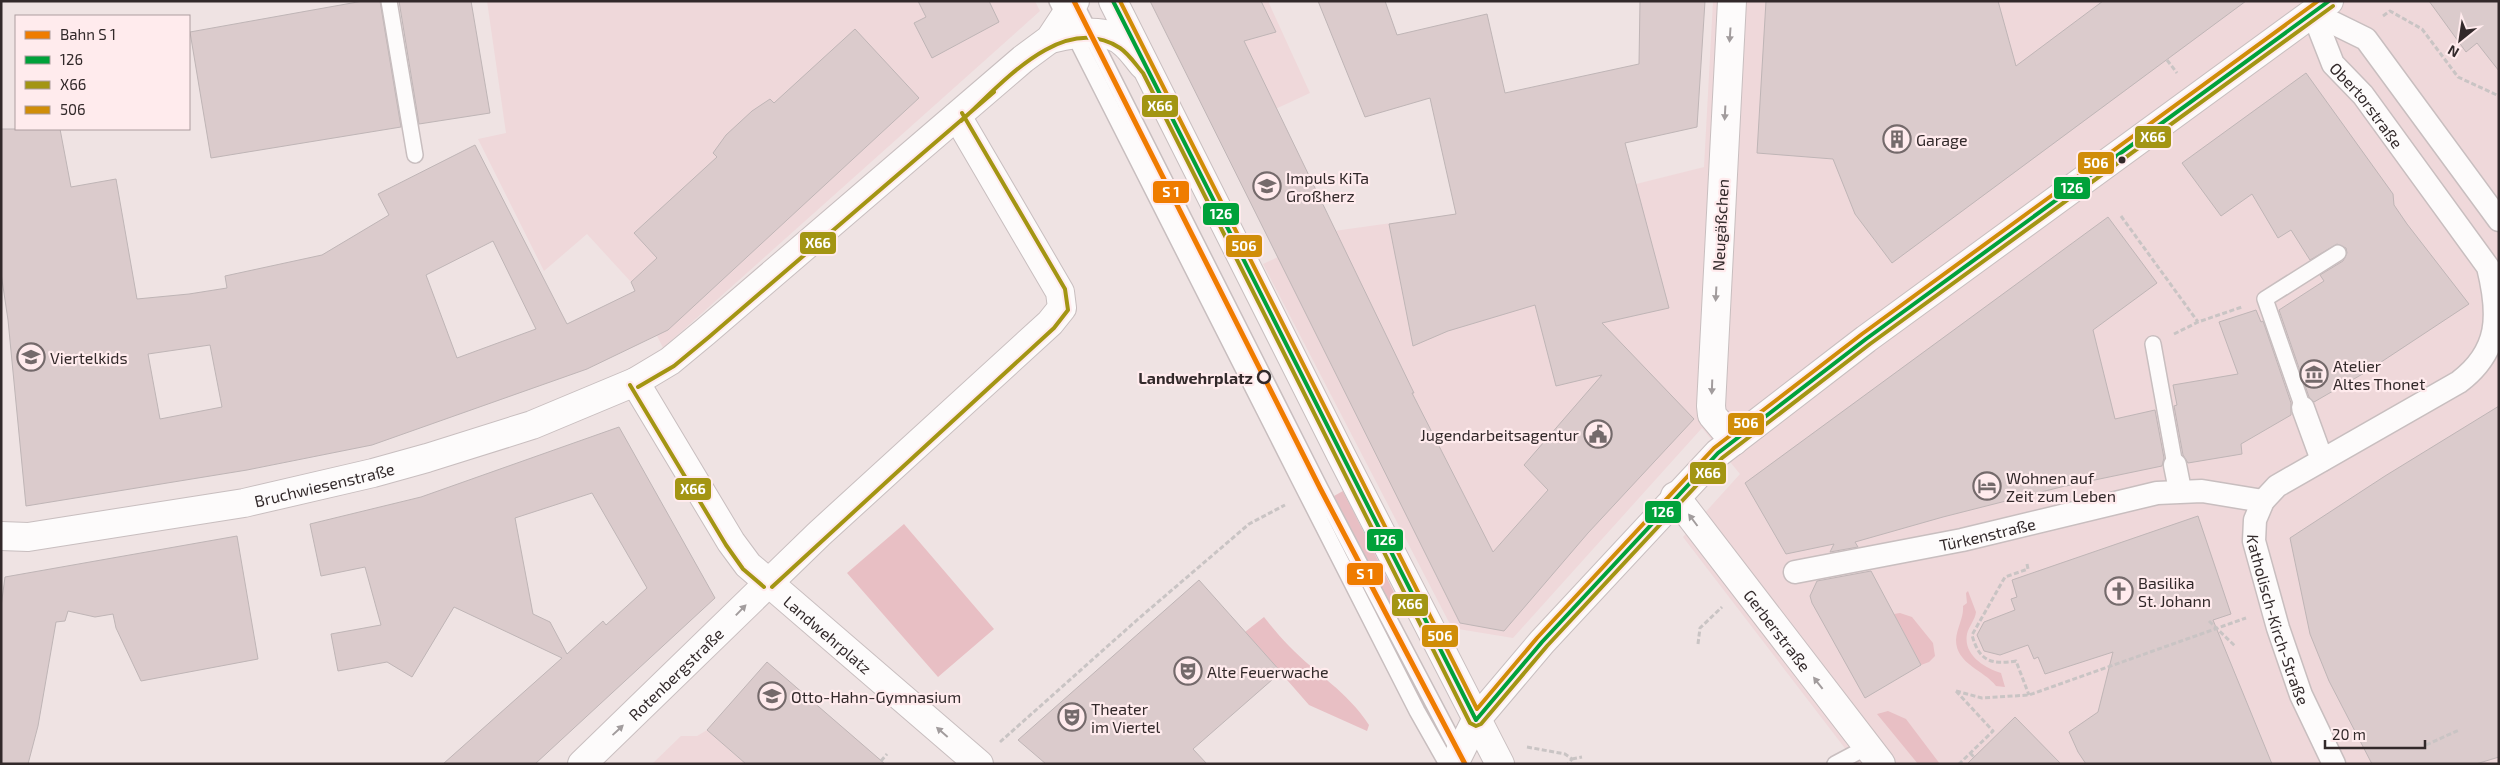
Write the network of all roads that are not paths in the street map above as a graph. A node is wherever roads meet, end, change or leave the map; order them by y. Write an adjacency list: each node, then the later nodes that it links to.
1 (389, 1): 8 (lane)
2 (1113, 1): 6 (street)
3 (1732, 1): 15 (street, Neugäßchen, one-way to 15)
4 (2315, 5): 9 (street); 11 (street, Obertorstraße); 15 (street)
5 (1070, 16): 6 (street); 7 (street); 27 (lane); 27 (lane)
6 (1148, 70): 24 (street)
7 (957, 116): 13 (street); 23 (street, Landwehrplatz)
8 (415, 155)
9 (2499, 220)
10 (2338, 253): 14 (lane)
11 (2496, 335): 16 (street)
12 (2153, 344): 17 (lane)
13 (635, 382): 21 (street, Bruchwiesenstraße); 23 (street, Landwehrplatz)
14 (2303, 408): 16 (street)
15 (1734, 440): 19 (street)
16 (2322, 460): 20 (street)
17 (2175, 465): 18 (street)
18 (2180, 490): 20 (street, Türkenstraße); 22 (street, Türkenstraße)
19 (1675, 496): 24 (street); 26 (street, Gerberstraße, one-way to 19)
20 (2263, 501): 31 (street, Katholisch-Kirch-Straße)
21 (1, 536)
22 (1795, 572)
23 (768, 582): 28 (street, Rotenbergstraße, one-way to 23); 29 (street, Landwehrplatz, one-way to 23)
24 (1476, 720): 25 (street); 27 (street)
25 (1509, 755)
26 (1874, 755): 30 (lane)
27 (1456, 761)
28 (582, 764)
29 (979, 764)
30 (1835, 764)
31 (2334, 764)

